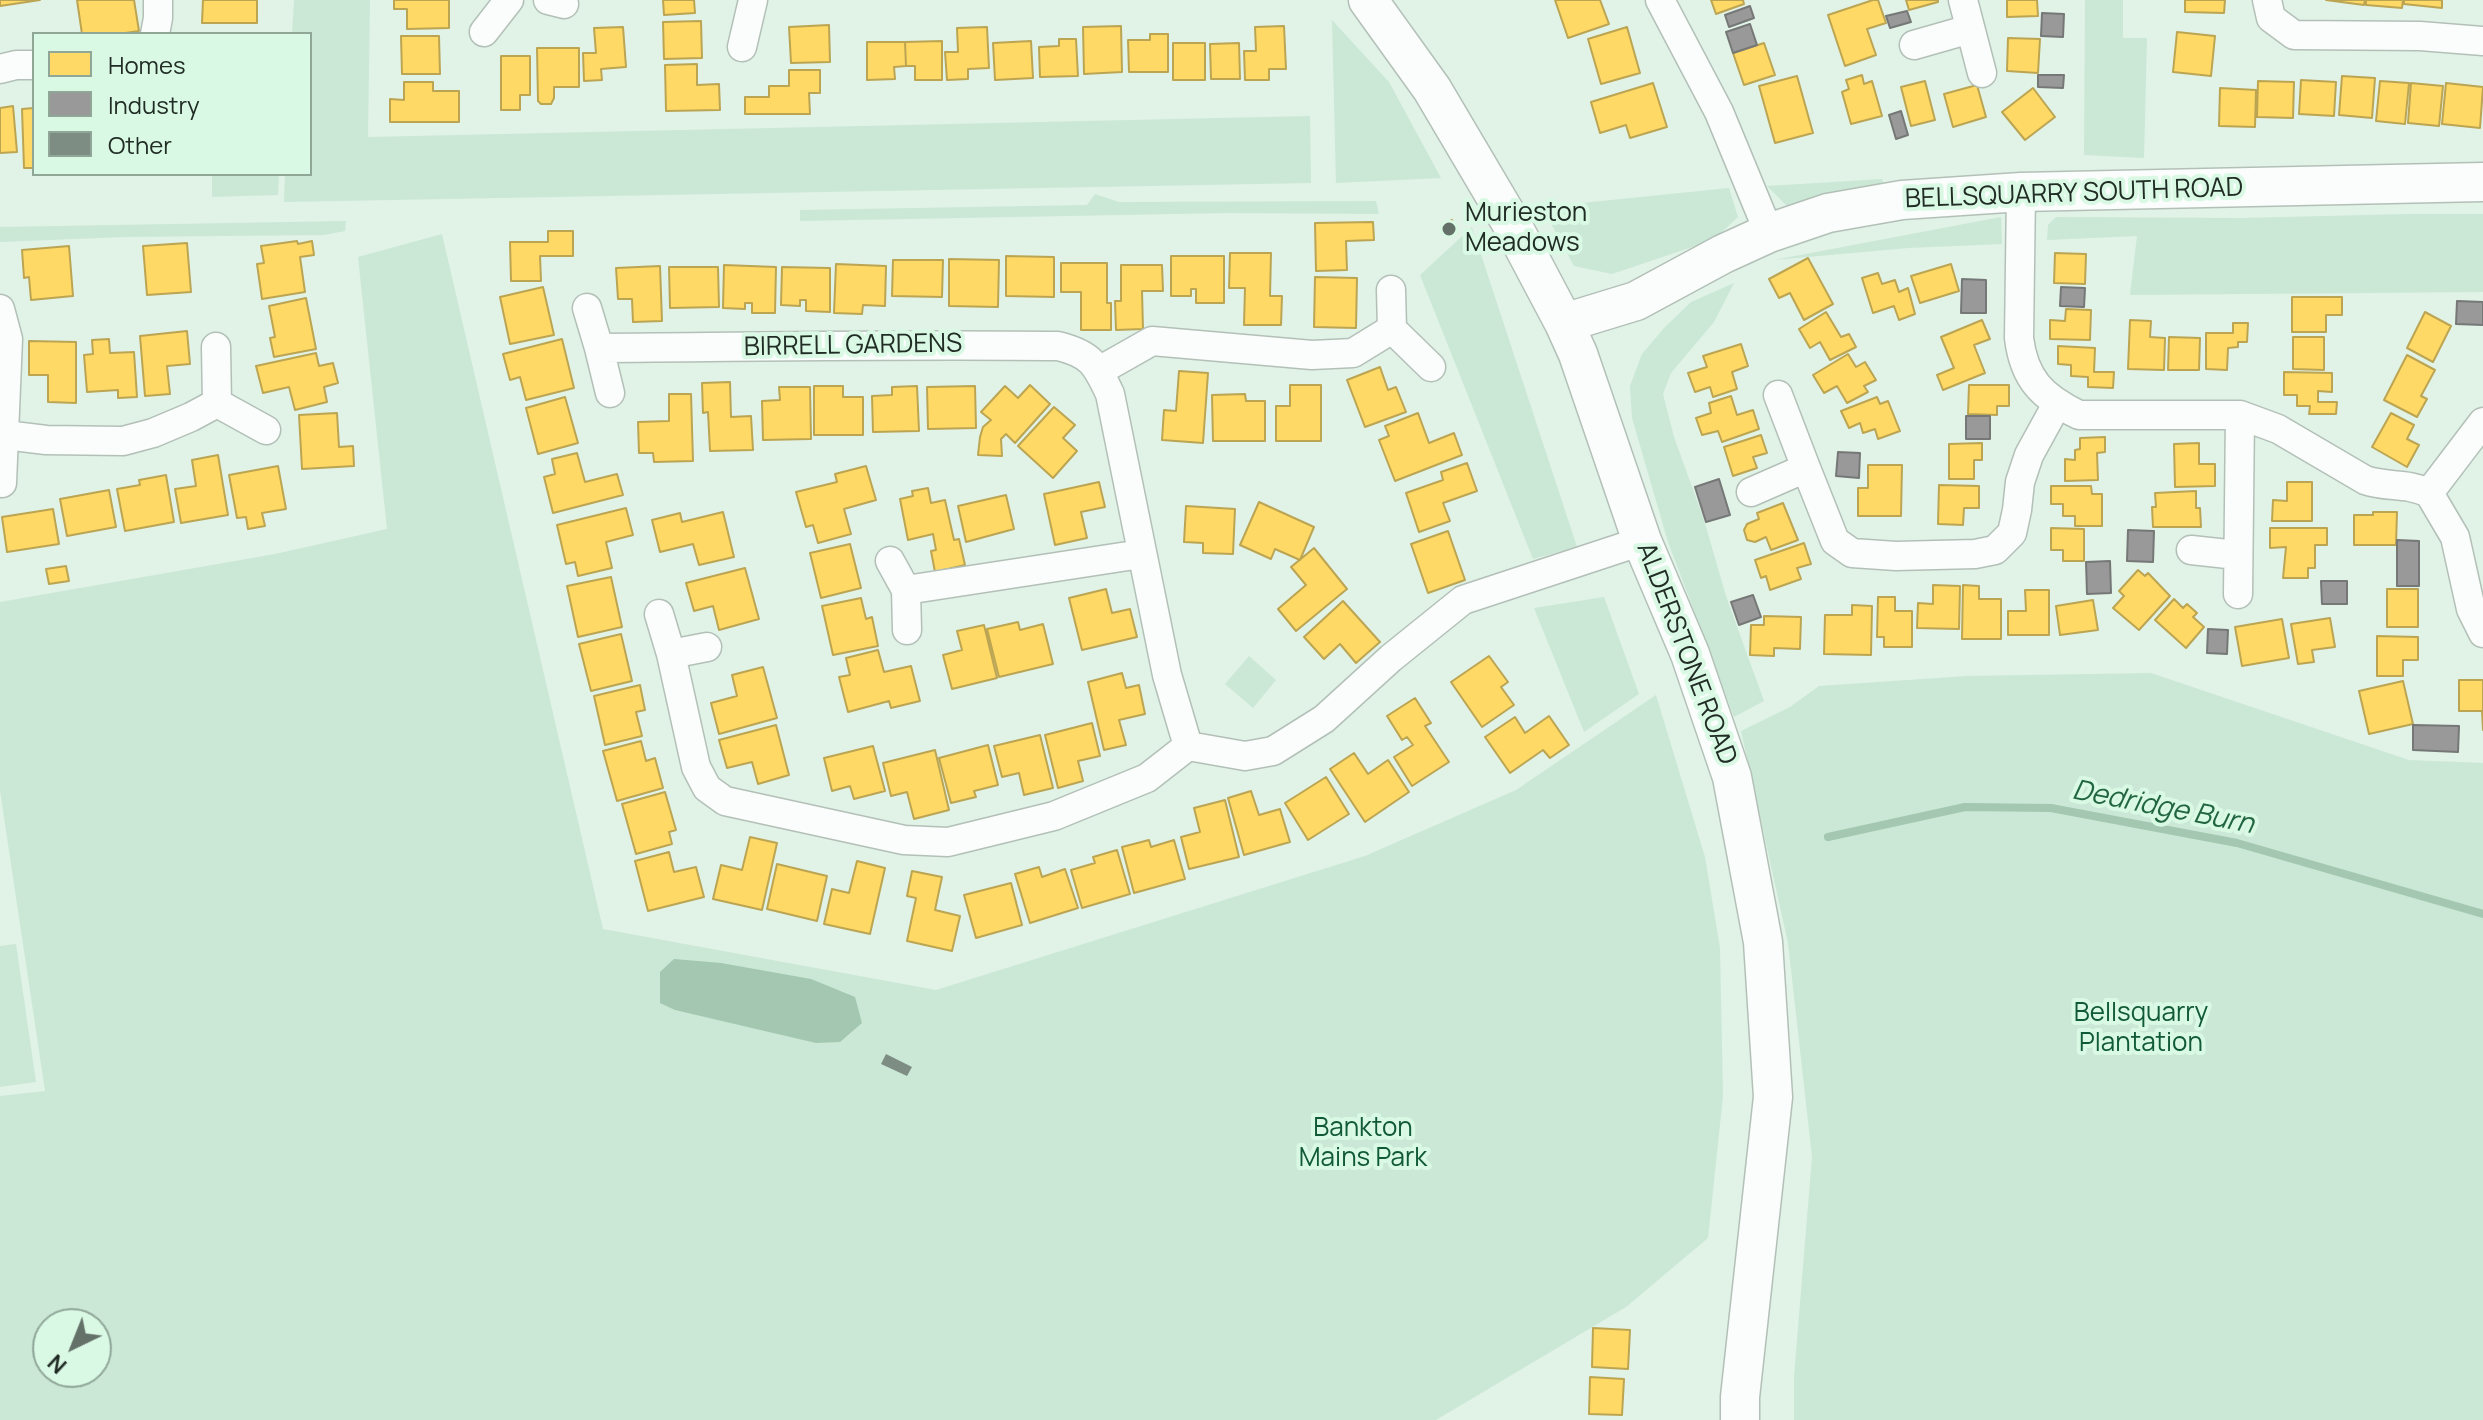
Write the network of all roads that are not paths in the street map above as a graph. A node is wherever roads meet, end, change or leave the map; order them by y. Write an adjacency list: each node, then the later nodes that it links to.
1 (158, 0): 9 (street)
2 (509, 0): 10 (street)
3 (753, 0): 13 (street)
4 (1368, 0): 24 (street, ALDERSTONE ROAD)
5 (1660, 0): 19 (street)
6 (1963, 0): 8 (street)
7 (2267, 0): 11 (street)
8 (1970, 29): 12 (street); 16 (street)
9 (155, 32)
10 (484, 32)
11 (2483, 41)
12 (1914, 45)
13 (742, 47)
14 (32, 65): 15 (street)
15 (0, 69)
16 (1982, 73)
17 (2483, 182): 18 (street, BELLSQUARRY SOUTH ROAD)
18 (2021, 192): 19 (street, BELLSQUARRY SOUTH ROAD); 32 (street)
19 (1769, 233): 24 (street, BELLSQUARRY SOUTH ROAD)
20 (1391, 290): 23 (street)
21 (587, 308): 26 (street)
22 (0, 309): 36 (street)
23 (1392, 329): 27 (street); 28 (street)
24 (1571, 338): 41 (street, ALDERSTONE ROAD)
25 (216, 347): 31 (street)
26 (599, 348): 28 (street, BIRRELL GARDENS); 29 (street)
27 (1431, 367)
28 (1099, 371): 43 (street)
29 (610, 393)
30 (1778, 395): 37 (street)
31 (217, 403): 35 (street); 36 (street)
32 (2057, 404): 33 (street); 37 (street)
33 (2240, 415): 40 (street); 44 (street)
34 (2483, 422): 40 (street)
35 (266, 430)
36 (5, 435): 38 (street)
37 (1806, 468): 39 (street)
38 (2, 483)
39 (1751, 492)
40 (2429, 493): 50 (street)
41 (1642, 541): 53 (street); 54 (street, ALDERSTONE ROAD)
42 (2191, 550): 44 (street)
43 (1141, 554): 46 (street); 53 (street)
44 (2237, 555): 47 (street)
45 (890, 561): 46 (street)
46 (906, 590): 49 (street)
47 (2238, 594)
48 (659, 614): 52 (street)
49 (907, 630)
50 (2483, 633)
51 (707, 647): 52 (street)
52 (671, 654): 53 (street)
53 (1188, 746)
54 (1740, 1420)

